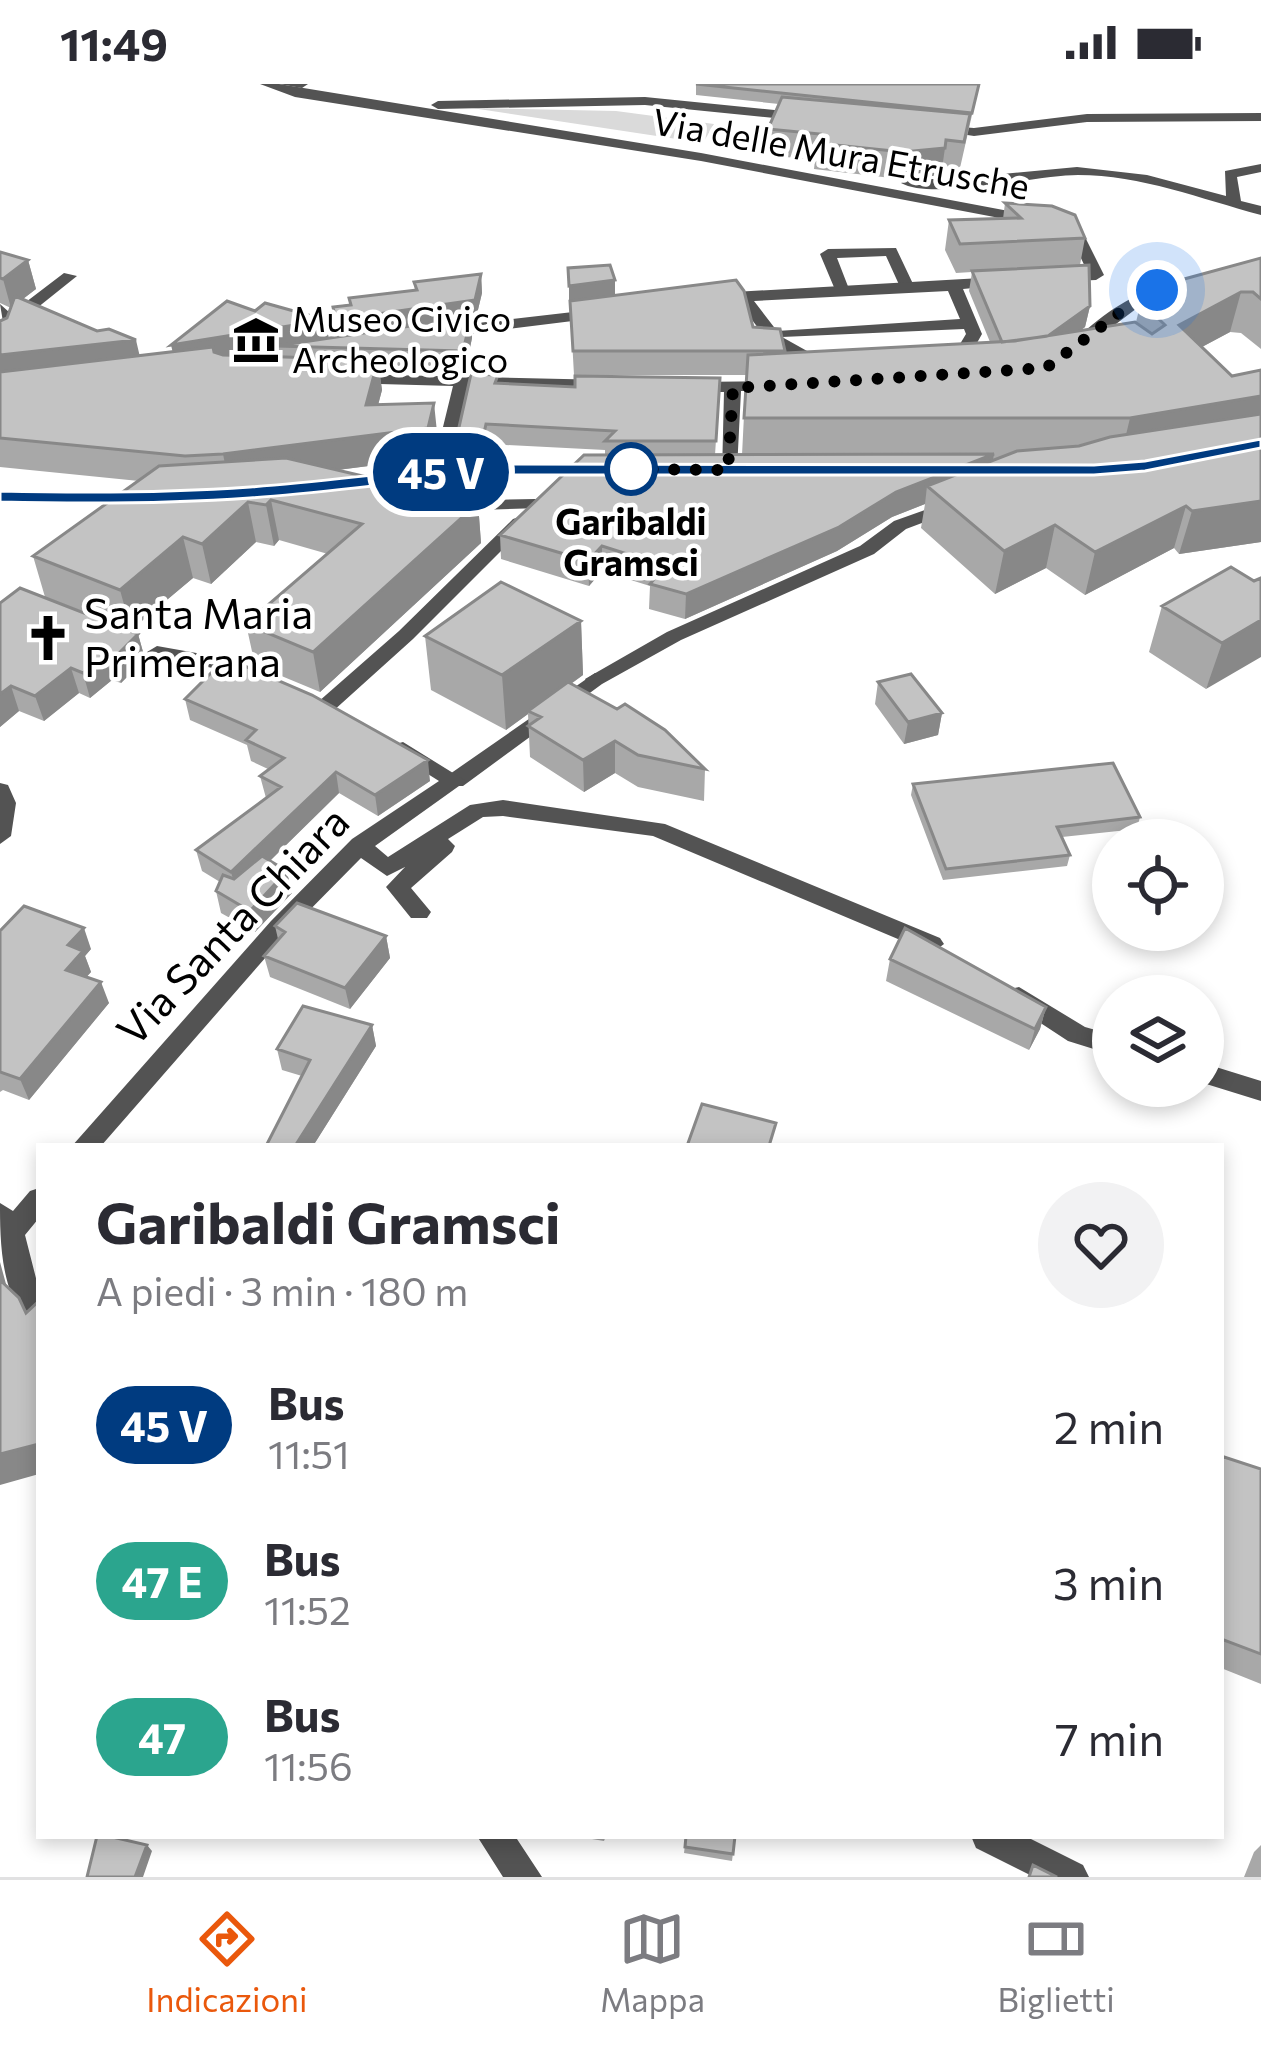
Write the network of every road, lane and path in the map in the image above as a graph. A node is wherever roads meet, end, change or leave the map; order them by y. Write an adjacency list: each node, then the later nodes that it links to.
1 (266, 84): 4 (street, Via delle Mura Etrusche)
2 (285, 84): 3 (street)
3 (302, 84)
4 (406, 111): 5 (street); 9 (street, Via delle Mura Etrusche)
5 (812, 117)
6 (1261, 117): 7 (street)
7 (908, 127)
8 (1261, 168): 10 (street)
9 (786, 172): 10 (street); 14 (street, Via delle Mura Etrusche)
10 (1234, 203): 11 (street)
11 (1261, 211)
12 (1261, 271): 27 (street)
13 (69, 276): 24 (street)
14 (1029, 280)
15 (1009, 281): 16 (street)
16 (946, 284): 17 (street); 21 (street)
17 (906, 286): 18 (street); 18 (street)
18 (841, 289): 19 (street)
19 (745, 295): 19 (street); 20 (street); 22 (street)
20 (703, 300)
21 (955, 302): 22 (street); 22 (street)
22 (760, 310)
23 (615, 312): 25 (street)
24 (6, 315): 26 (street)
25 (412, 335)
26 (0, 347)
27 (1088, 360)
28 (320, 378): 29 (street)
29 (462, 382): 31 (street); 38 (street)
30 (793, 385): 33 (street)
31 (620, 386)
32 (666, 387): 33 (street)
33 (733, 388): 36 (street)
34 (572, 469): 35 (main road); 38 (main road); 44 (street)
35 (618, 469)
36 (718, 470): 37 (main road)
37 (752, 470)
38 (441, 472): 39 (main road)
39 (330, 483): 43 (street)
40 (161, 494): 41 (main road)
41 (0, 497)
42 (970, 498): 50 (street, Via Santa Chiara)
43 (364, 502)
44 (535, 504): 45 (street); 48 (street)
45 (435, 506)
46 (147, 648): 47 (street)
47 (264, 680)
48 (324, 707)
49 (376, 734): 50 (street)
50 (455, 781): 54 (street, Via Santa Chiara)
51 (0, 790): 53 (street)
52 (478, 810): 54 (street); 55 (street); 56 (street)
53 (0, 836)
54 (361, 845): 61 (street, Via Santa Chiara)
55 (419, 912)
56 (963, 962)
57 (1002, 986): 58 (street)
58 (1092, 1039)
59 (1224, 1080): 60 (street)
60 (1261, 1091)
61 (88, 1143)
62 (36, 1201): 63 (street)
63 (6, 1221): 64 (street)
64 (36, 1309)
65 (496, 1839): 67 (street)
66 (994, 1839): 68 (street)
67 (524, 1877)
68 (1071, 1877)

